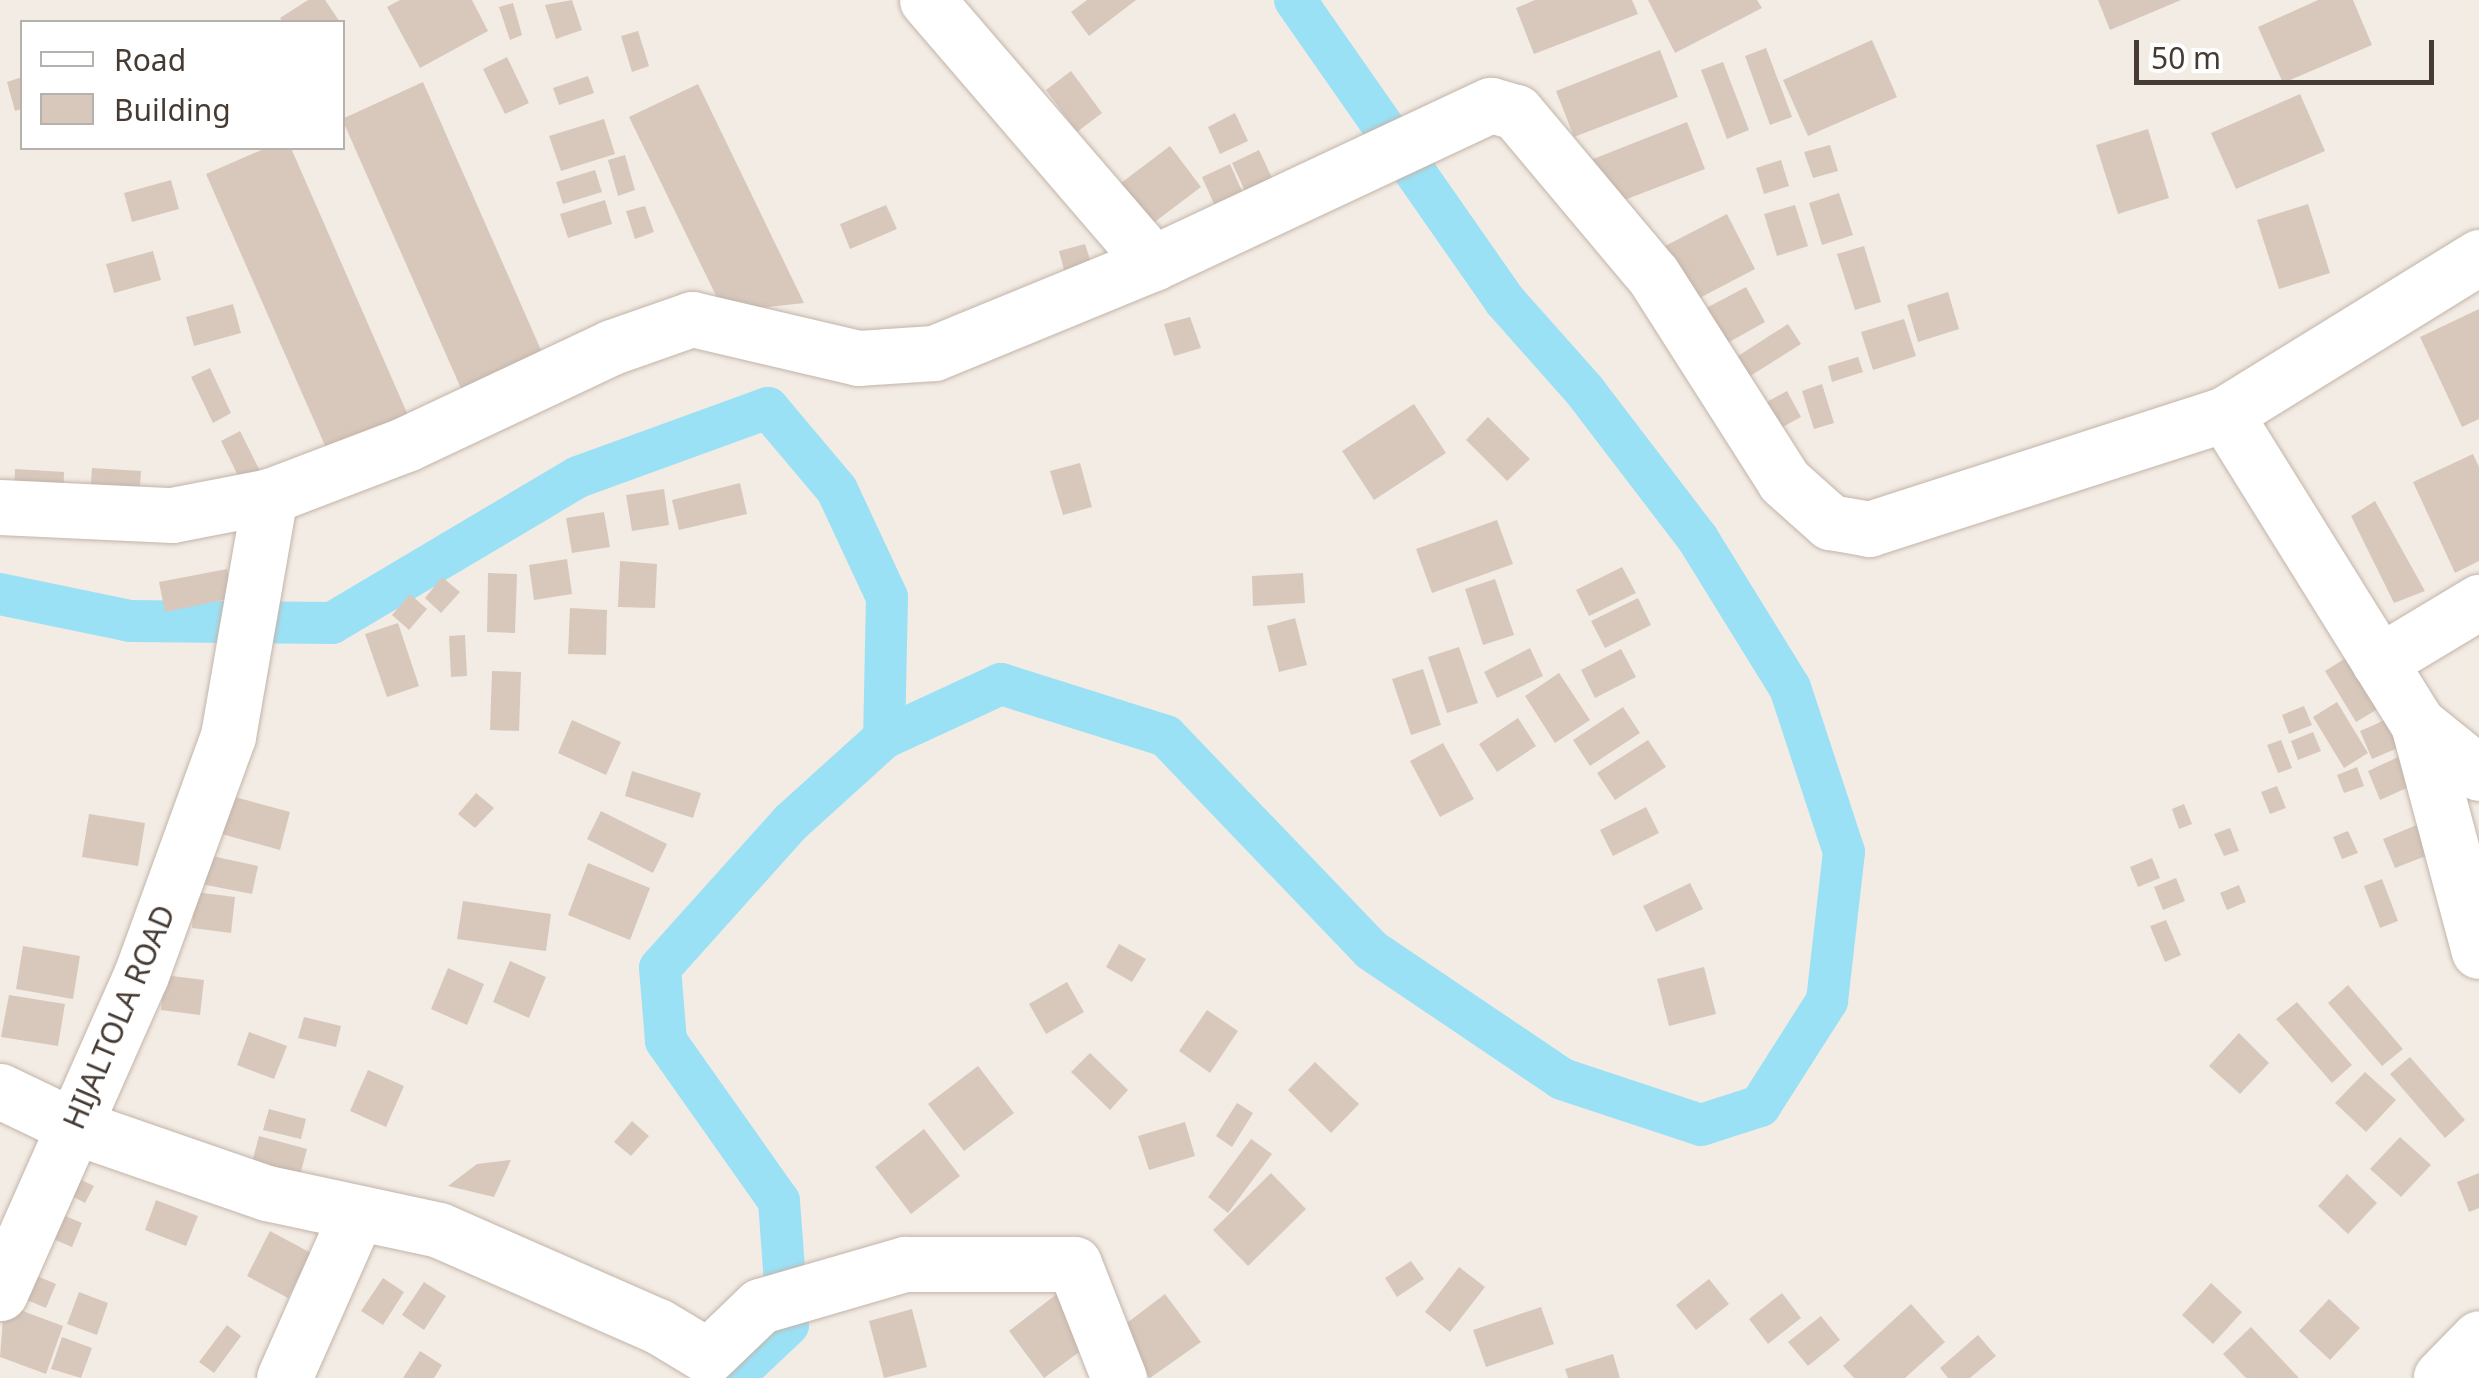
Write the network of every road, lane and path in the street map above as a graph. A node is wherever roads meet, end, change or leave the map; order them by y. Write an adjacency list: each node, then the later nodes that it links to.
1 (927, 0): 3 (street)
2 (2479, 257): 4 (street)
3 (1153, 263): 4 (street); 5 (street)
4 (2226, 414): 8 (street)
5 (270, 496): 6 (street); 13 (street, HIJALTOLA ROAD)
6 (0, 507)
7 (2479, 602): 8 (street)
8 (2379, 662): 9 (street)
9 (2418, 724): 10 (street); 11 (street)
10 (2479, 773)
11 (2479, 951)
12 (0, 1091): 13 (street)
13 (73, 1126): 14 (street); 15 (street, HIJALTOLA ROAD)
14 (357, 1213): 17 (street); 18 (street)
15 (0, 1293)
16 (2479, 1338): 19 (street)
17 (284, 1378)
18 (1119, 1378)
19 (2440, 1378)

